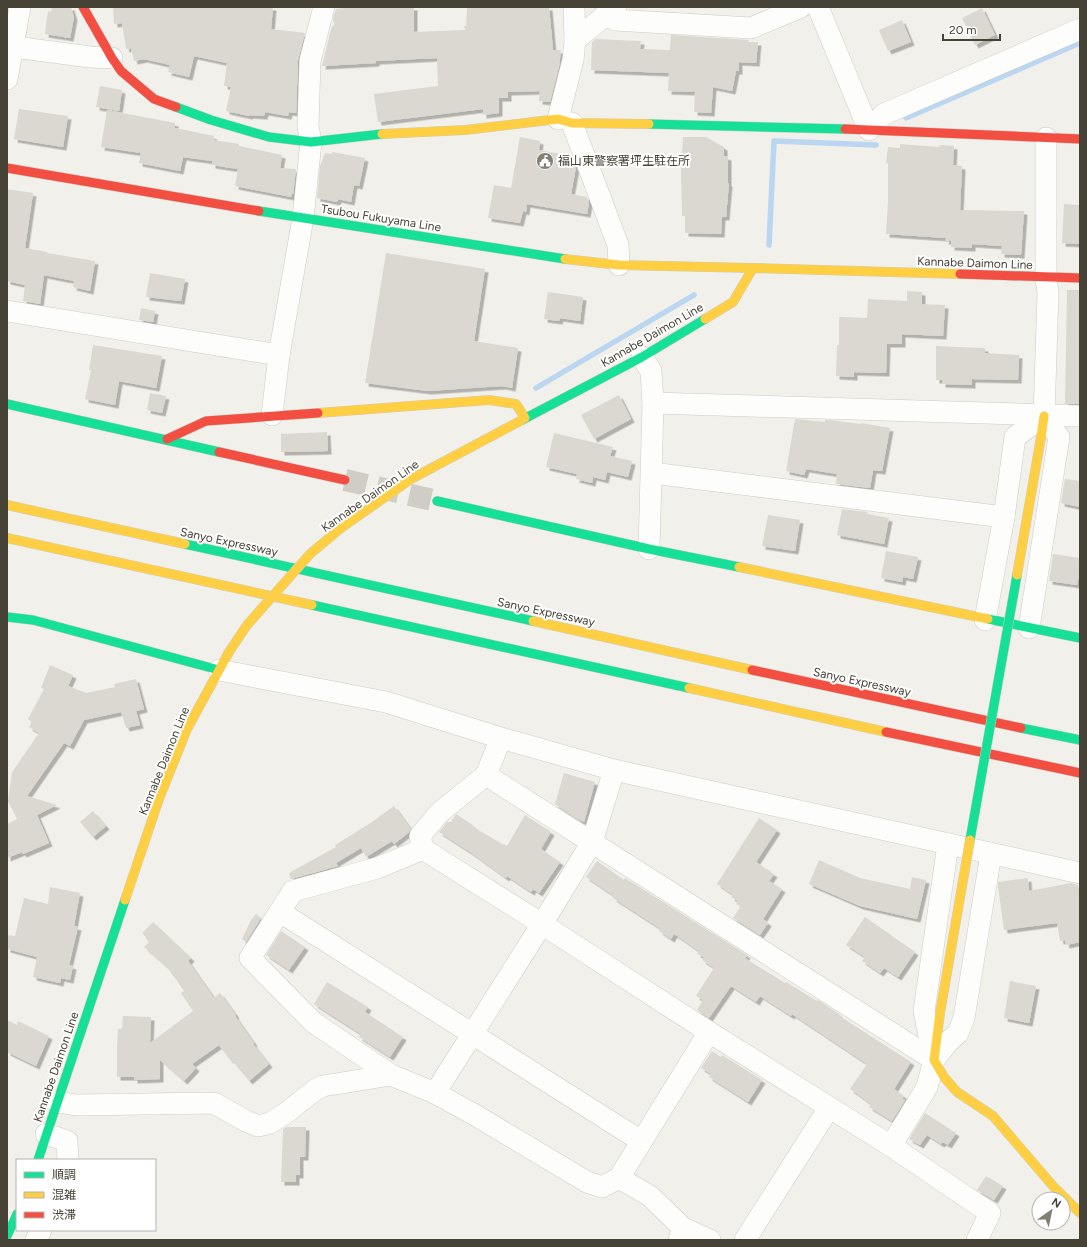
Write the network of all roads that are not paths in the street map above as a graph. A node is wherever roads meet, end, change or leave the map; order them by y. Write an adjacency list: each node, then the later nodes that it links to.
1 (20, 7): 10 (street)
2 (83, 7): 11 (main road)
3 (324, 7): 17 (street)
4 (574, 7): 9 (street)
5 (801, 7): 7 (street)
6 (818, 7): 14 (street)
7 (610, 11): 9 (street)
8 (1080, 29): 14 (street)
9 (575, 40): 13 (street)
10 (10, 46): 11 (street); 12 (street)
11 (112, 58): 17 (main road)
12 (7, 79)
13 (565, 121): 14 (main road); 17 (main road); 20 (street)
14 (869, 130): 15 (main road)
15 (1046, 138): 16 (main road); 22 (street)
16 (1080, 139)
17 (311, 142): 19 (street)
18 (7, 168): 19 (main road, Tsubou Fukuyama Line)
19 (303, 218): 20 (main road, Tsubou Fukuyama Line); 25 (street)
20 (619, 265): 21 (main road, Tsubou Fukuyama Line)
21 (753, 268): 22 (main road, Kannabe Daimon Line); 26 (main road, Kannabe Daimon Line)
22 (1046, 278): 23 (main road, Kannabe Daimon Line); 30 (street)
23 (1080, 278)
24 (7, 311): 25 (street)
25 (279, 355): 29 (street)
26 (642, 357): 27 (street); 33 (main road, Kannabe Daimon Line)
27 (653, 403): 30 (street); 38 (street)
28 (7, 404): 35 (main road)
29 (272, 416): 32 (main road); 33 (main road)
30 (1044, 416): 31 (street); 42 (street); 47 (street); 64 (main road, bridge)
31 (1080, 416)
32 (240, 418): 34 (main road); 35 (main road)
33 (525, 418): 49 (main road, Kannabe Daimon Line, bridge)
34 (224, 430)
35 (167, 439): 37 (main road)
36 (226, 445): 37 (main road)
37 (232, 454): 39 (main road)
38 (652, 473): 42 (street); 44 (street)
39 (345, 480)
40 (438, 501): 44 (main road)
41 (7, 505): 51 (main road, Sanyo Expressway)
42 (1004, 517): 46 (street)
43 (7, 538): 53 (main road)
44 (649, 549): 46 (main road)
45 (7, 617): 49 (main road)
46 (985, 620): 47 (main road)
47 (1029, 628): 48 (main road)
48 (1080, 638)
49 (224, 661): 50 (street); 67 (main road, Kannabe Daimon Line)
50 (501, 738): 52 (street); 54 (street)
51 (1080, 740)
52 (614, 770): 55 (street); 56 (street)
53 (1080, 773)
54 (486, 775): 55 (street); 57 (street)
55 (592, 842): 61 (street); 64 (street)
56 (948, 844): 58 (street); 64 (street)
57 (423, 850): 60 (street); 61 (street)
58 (991, 854): 59 (street); 64 (street)
59 (1080, 873)
60 (280, 912): 63 (street); 65 (street)
61 (542, 924): 62 (street); 63 (street)
62 (709, 1032): 68 (street); 70 (street)
63 (472, 1034): 66 (street); 70 (street)
64 (934, 1060): 71 (street); 75 (main road)
65 (391, 1075): 66 (street); 67 (street)
66 (435, 1093): 74 (street)
67 (57, 1102): 69 (main road, Kannabe Daimon Line)
68 (829, 1108): 71 (street); 83 (street)
69 (46, 1134): 72 (main road, Kannabe Daimon Line); 73 (street)
70 (641, 1142): 74 (street)
71 (890, 1146): 84 (street)
72 (38, 1159)
73 (68, 1159)
74 (619, 1178): 79 (street)
75 (1080, 1213)
76 (16, 1215): 77 (main road)
77 (10, 1224): 80 (main road)
78 (40, 1231): 81 (street)
79 (681, 1234): 82 (street)
80 (7, 1236)
81 (36, 1240)
82 (710, 1240)
83 (745, 1240)
84 (977, 1240)

